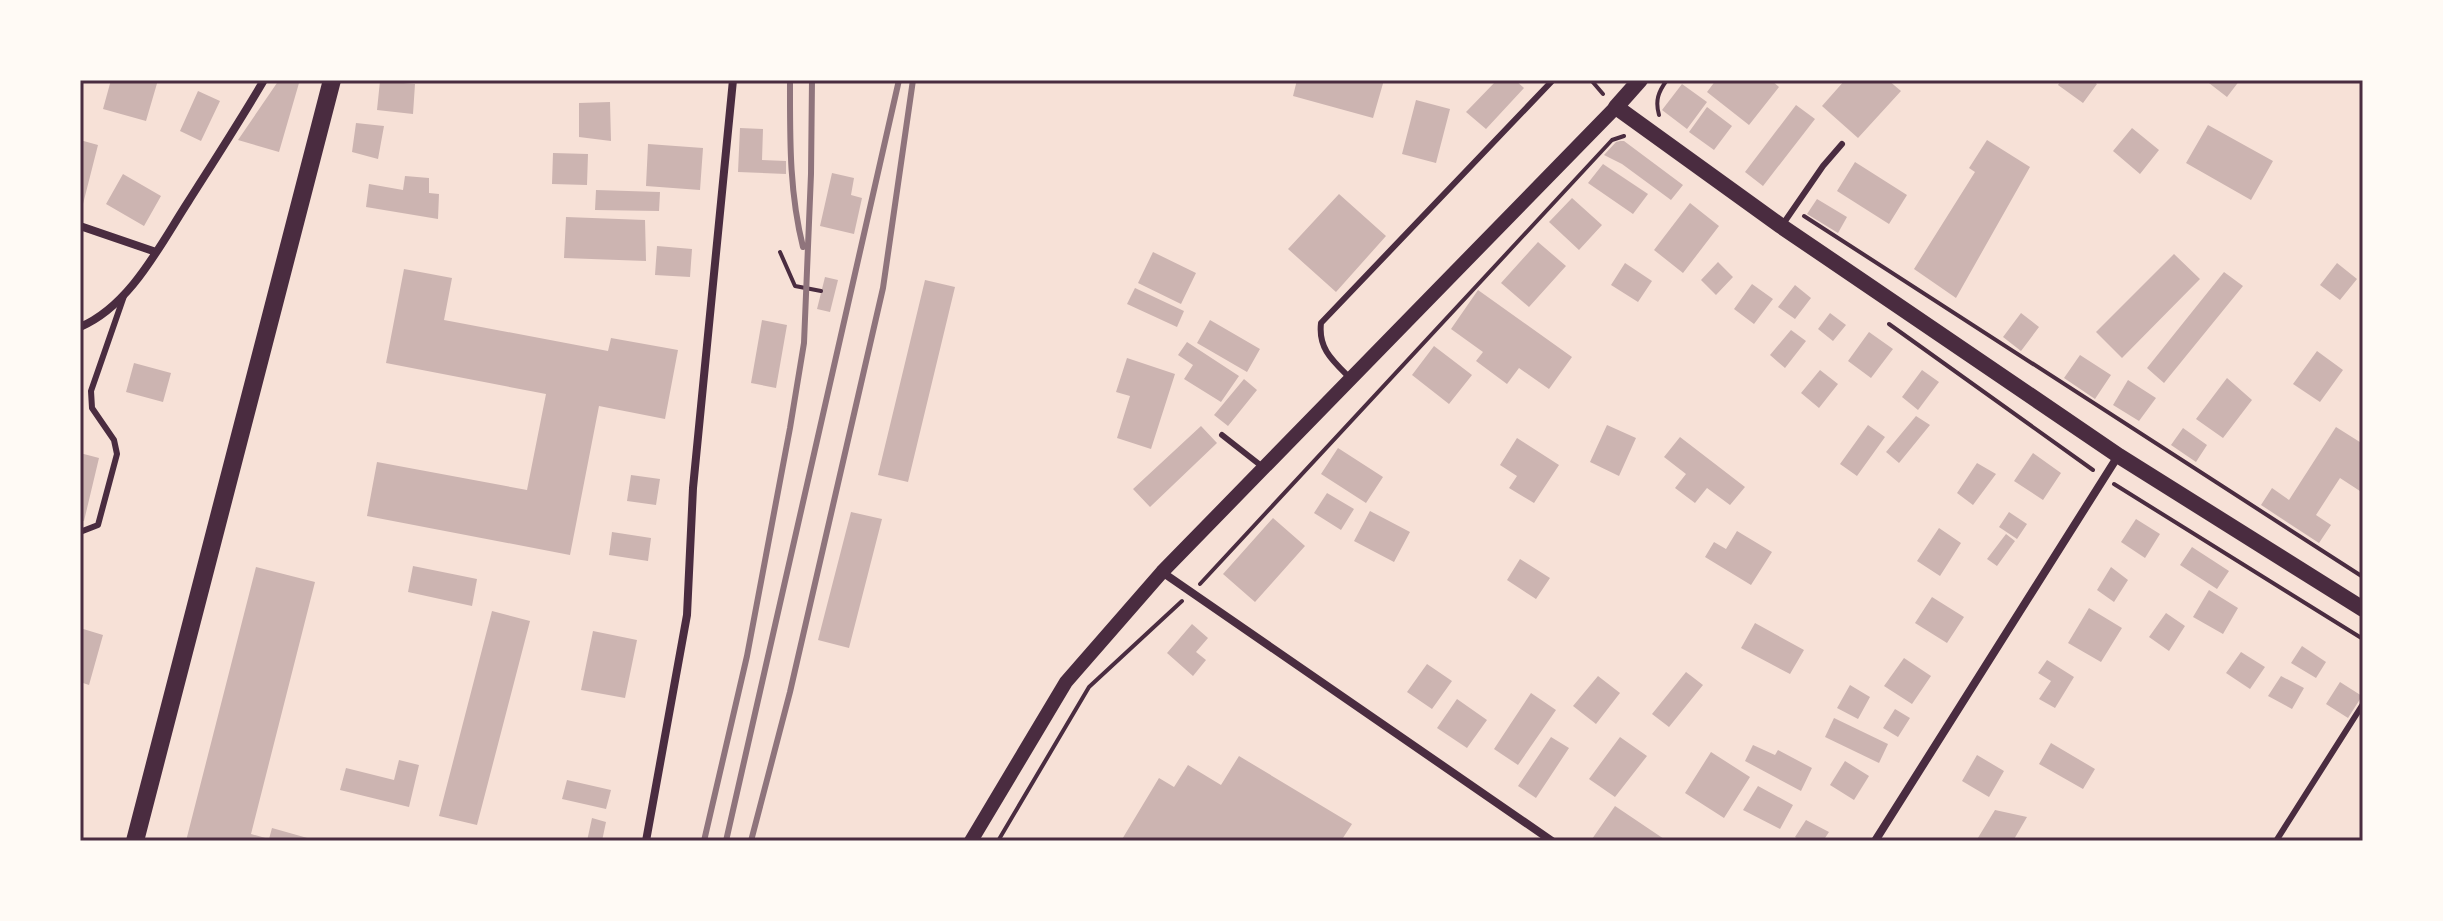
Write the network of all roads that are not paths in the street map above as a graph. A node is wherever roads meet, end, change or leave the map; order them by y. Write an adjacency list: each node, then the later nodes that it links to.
1 (264, 80): 10 (street)
2 (332, 80): 21 (main road)
3 (733, 80): 22 (street)
4 (1553, 80): 13 (lane)
5 (1640, 80): 6 (main road)
6 (1616, 107): 9 (main road); 13 (street)
7 (1842, 144): 9 (lane)
8 (80, 226): 10 (street)
9 (1781, 226): 15 (main road)
10 (156, 252): 11 (street)
11 (125, 293): 12 (street); 17 (lane)
12 (80, 327)
13 (1351, 379): 16 (street)
14 (1222, 435): 16 (lane)
15 (2119, 456): 19 (main road); 25 (street)
16 (1264, 468): 18 (street)
17 (80, 532)
18 (1162, 572): 23 (street); 24 (street)
19 (2363, 609)
20 (2363, 704): 26 (lane)
21 (135, 841)
22 (646, 841)
23 (971, 841)
24 (1552, 841)
25 (1875, 841)
26 (2276, 841)

